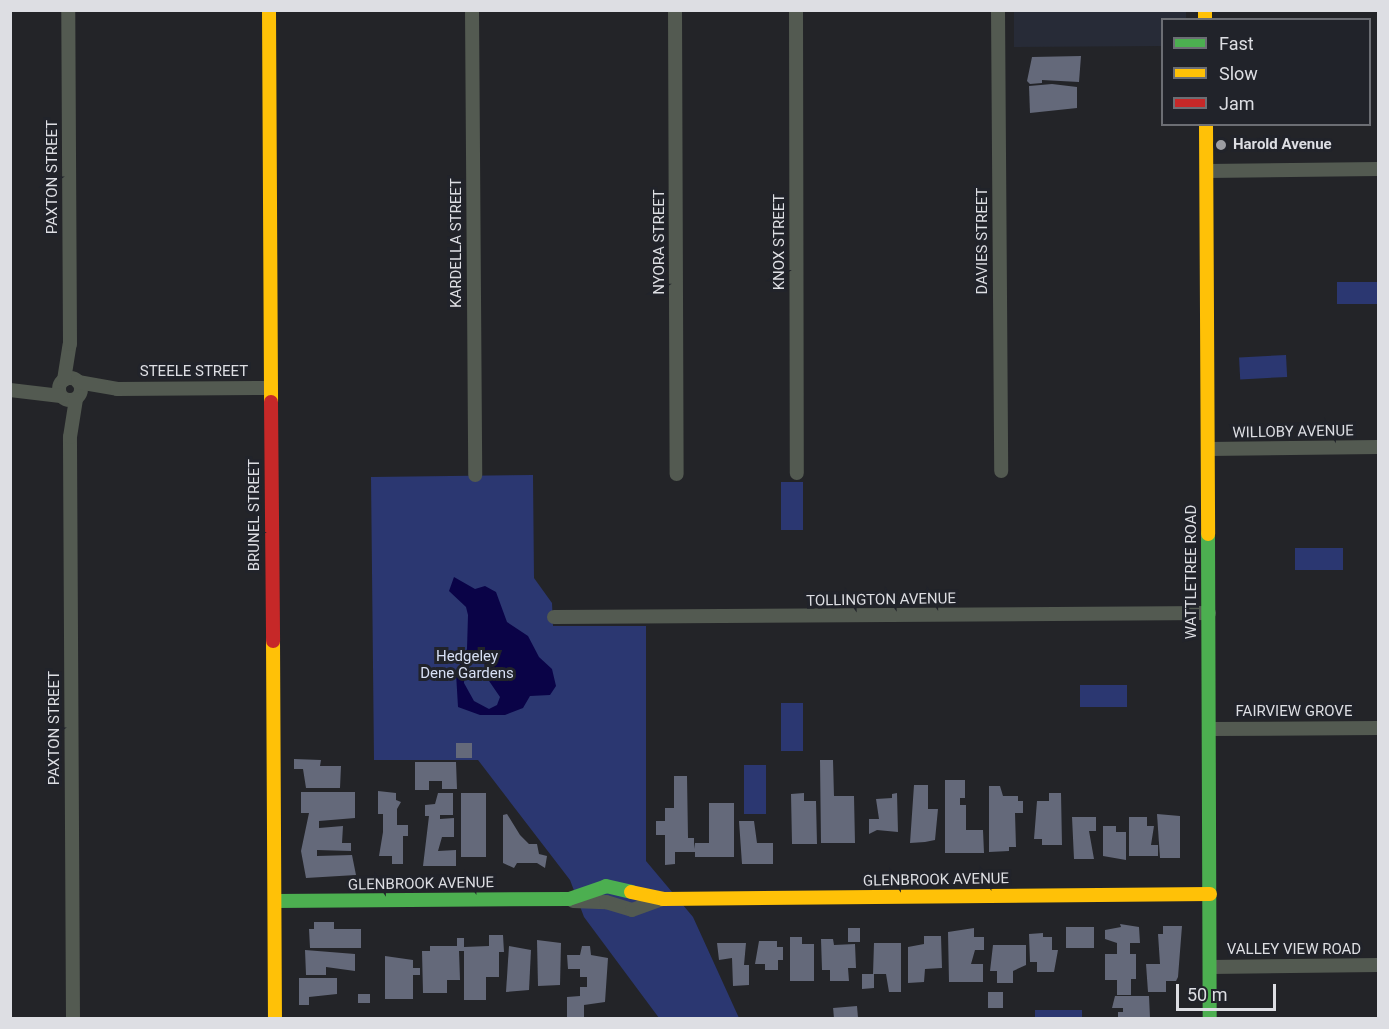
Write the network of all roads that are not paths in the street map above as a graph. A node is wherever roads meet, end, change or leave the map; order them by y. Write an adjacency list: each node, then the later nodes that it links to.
1 (68, 10): 11 (street, PAXTON STREET)
2 (269, 10): 10 (street, BRUNEL STREET)
3 (472, 10): 18 (street, KARDELLA STREET)
4 (675, 10): 17 (street, NYORA STREET)
5 (796, 10): 16 (street, KNOX STREET)
6 (998, 10): 15 (street, DAVIES STREET)
7 (1206, 126): 9 (street, WATTLETREE ROAD)
8 (1378, 169): 9 (street)
9 (1207, 171): 14 (street, WATTLETREE ROAD)
10 (270, 388): 11 (street, STEELE STREET); 24 (street, BRUNEL STREET)
11 (70, 389): 12 (street, STEELE STREET); 27 (street, PAXTON STREET)
12 (16, 390)
13 (1378, 447): 14 (street, WILLOBY AVENUE)
14 (1208, 449): 19 (street, WATTLETREE ROAD)
15 (1001, 471)
16 (798, 473)
17 (678, 474)
18 (475, 476)
19 (1209, 613): 20 (street, TOLLINGTON AVENUE); 22 (street, WATTLETREE ROAD)
20 (554, 618)
21 (1378, 728): 22 (street, FAIRVIEW GROVE)
22 (1209, 729): 23 (street, WATTLETREE ROAD)
23 (1210, 894): 24 (street, GLENBROOK AVENUE); 26 (street, WATTLETREE ROAD)
24 (275, 902): 28 (street, BRUNEL STREET)
25 (1378, 965): 26 (street, VALLEY VIEW ROAD)
26 (1210, 967): 29 (street, WATTLETREE ROAD)
27 (73, 1018)
28 (275, 1018)
29 (1210, 1018)

